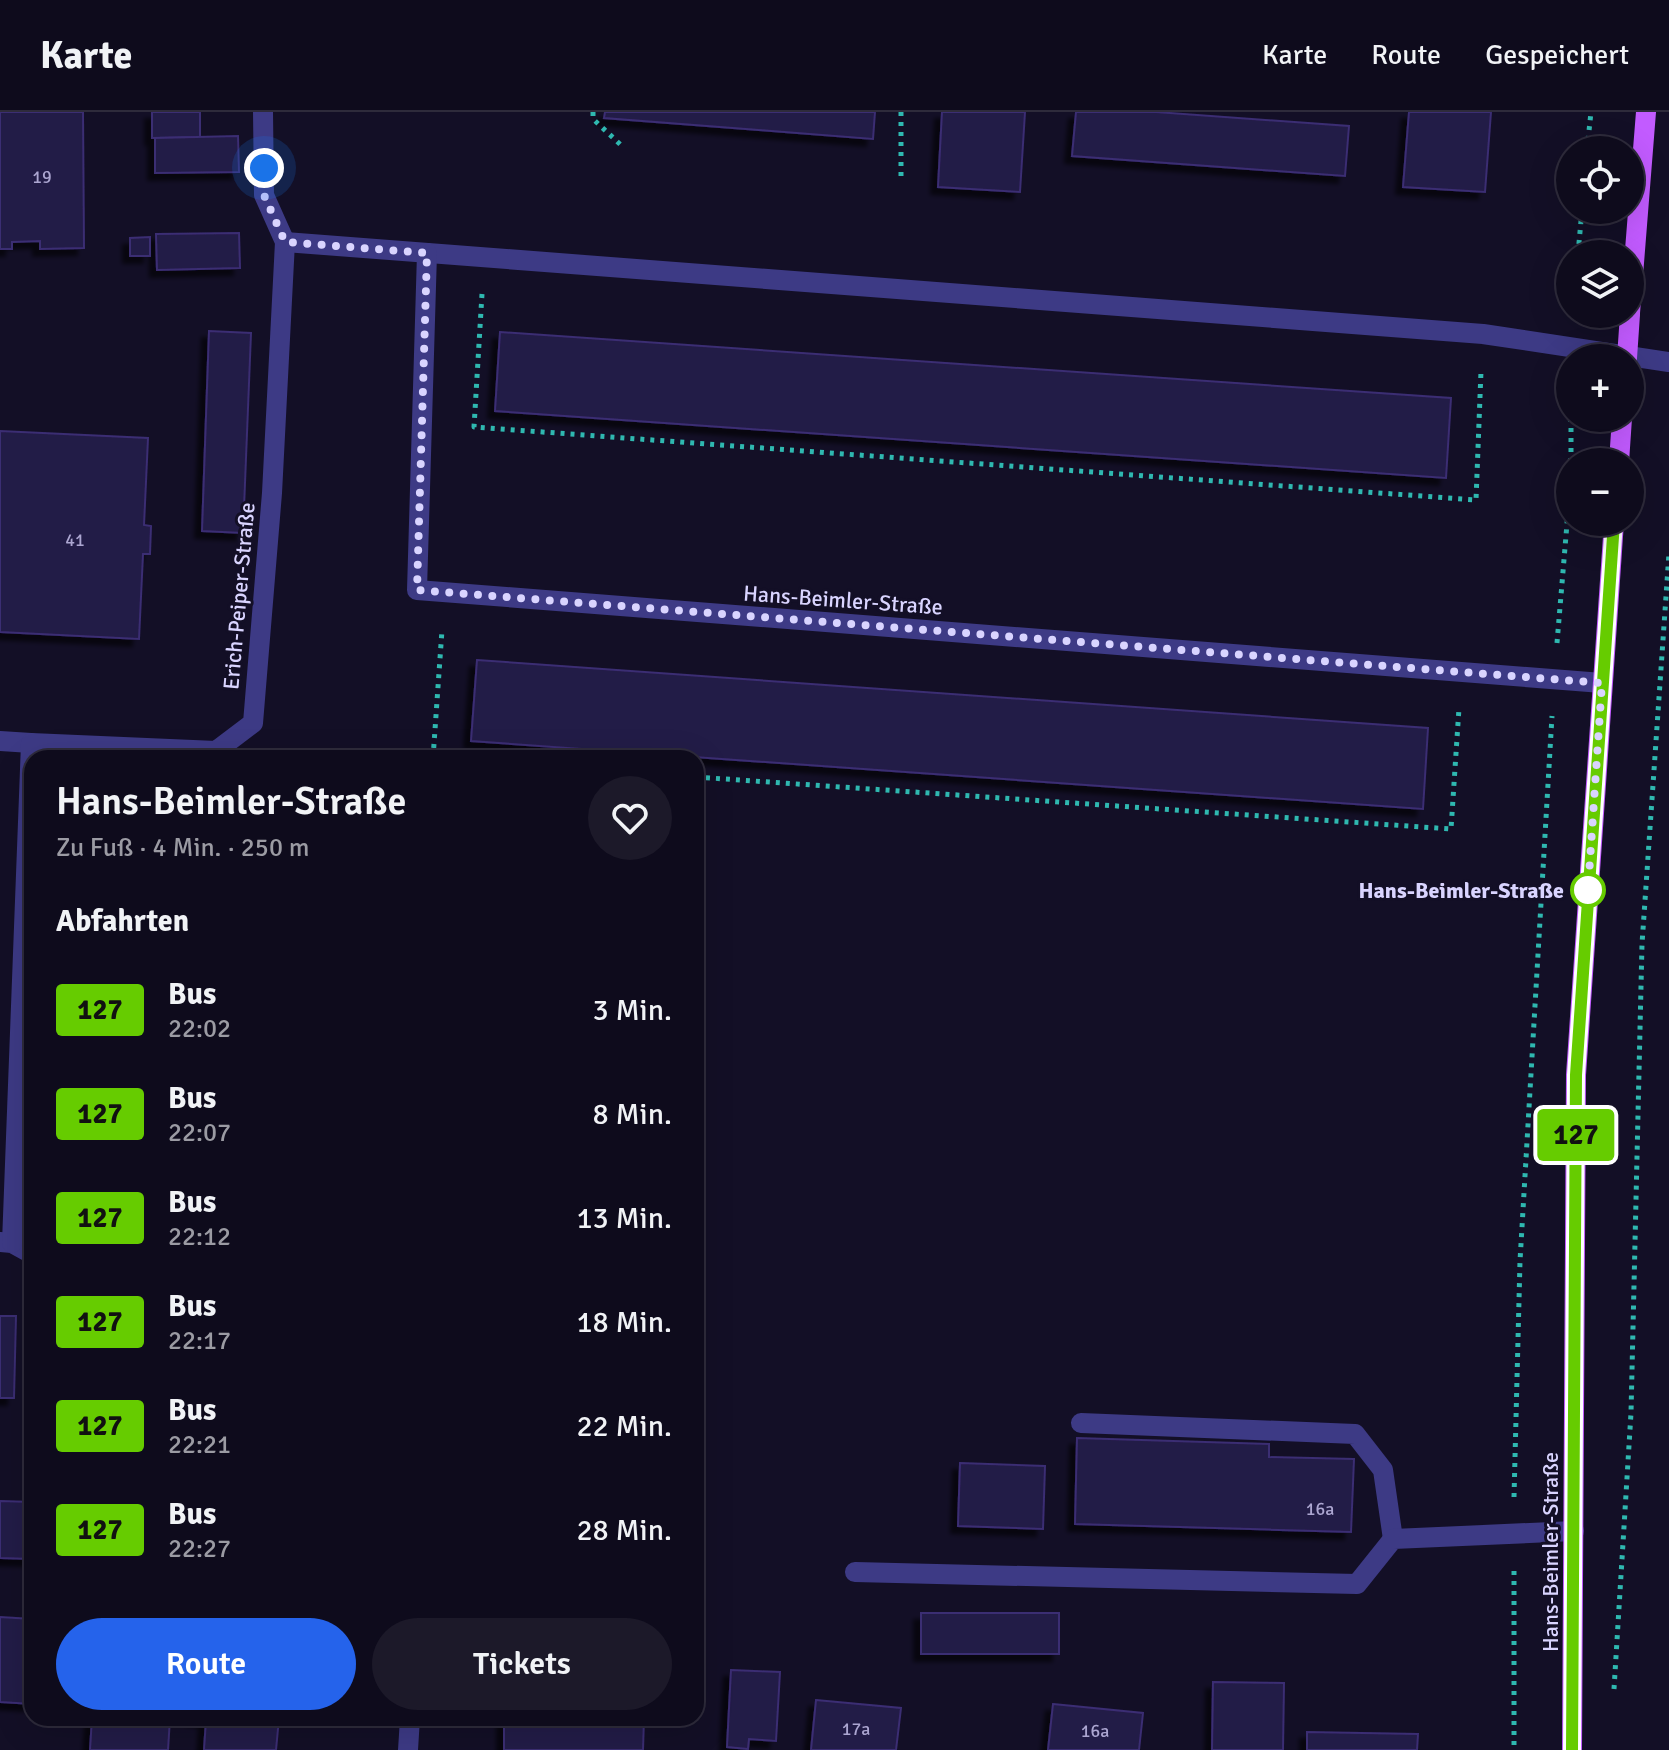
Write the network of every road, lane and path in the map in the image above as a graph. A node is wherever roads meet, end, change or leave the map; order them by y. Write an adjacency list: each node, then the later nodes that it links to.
1 (263, 112): 10 (street)
2 (901, 112): 8 (path)
3 (1591, 112): 6 (path)
4 (1646, 112): 9 (main road)
5 (593, 116): 7 (path)
6 (1588, 136)
7 (623, 147)
8 (901, 176)
9 (1636, 240)
10 (285, 242): 11 (street); 28 (street, Erich-Peiper-Straße)
11 (427, 253): 12 (street); 20 (street, Hans-Beimler-Straße)
12 (485, 257): 13 (street); 13 (path)
13 (1483, 334): 14 (street)
14 (1556, 345)
15 (1644, 358): 16 (street)
16 (1669, 362)
17 (1566, 536): 22 (path)
18 (1613, 536): 23 (main road, Hans-Beimler-Straße)
19 (1669, 553): 39 (path)
20 (445, 593): 21 (street, Hans-Beimler-Straße); 29 (path)
21 (1461, 673): 22 (street, Hans-Beimler-Straße); 30 (path)
22 (1554, 679): 23 (street, Hans-Beimler-Straße); 34 (path)
23 (1602, 683): 35 (main road, Hans-Beimler-Straße)
24 (0, 741): 25 (street, Erich-Peiper-Straße)
25 (31, 743): 26 (street); 27 (street, Erich-Peiper-Straße)
26 (31, 750)
27 (193, 750)
28 (217, 750)
29 (434, 750)
30 (704, 778)
31 (24, 883): 32 (street)
32 (6, 1242)
33 (1081, 1423): 36 (street)
34 (1514, 1500)
35 (1574, 1531): 36 (street); 43 (main road, Hans-Beimler-Straße)
36 (1393, 1539): 38 (street)
37 (1514, 1563): 42 (path)
38 (855, 1572)
39 (1613, 1694)
40 (410, 1726): 41 (street)
41 (408, 1750)
42 (1514, 1750)
43 (1572, 1750)

